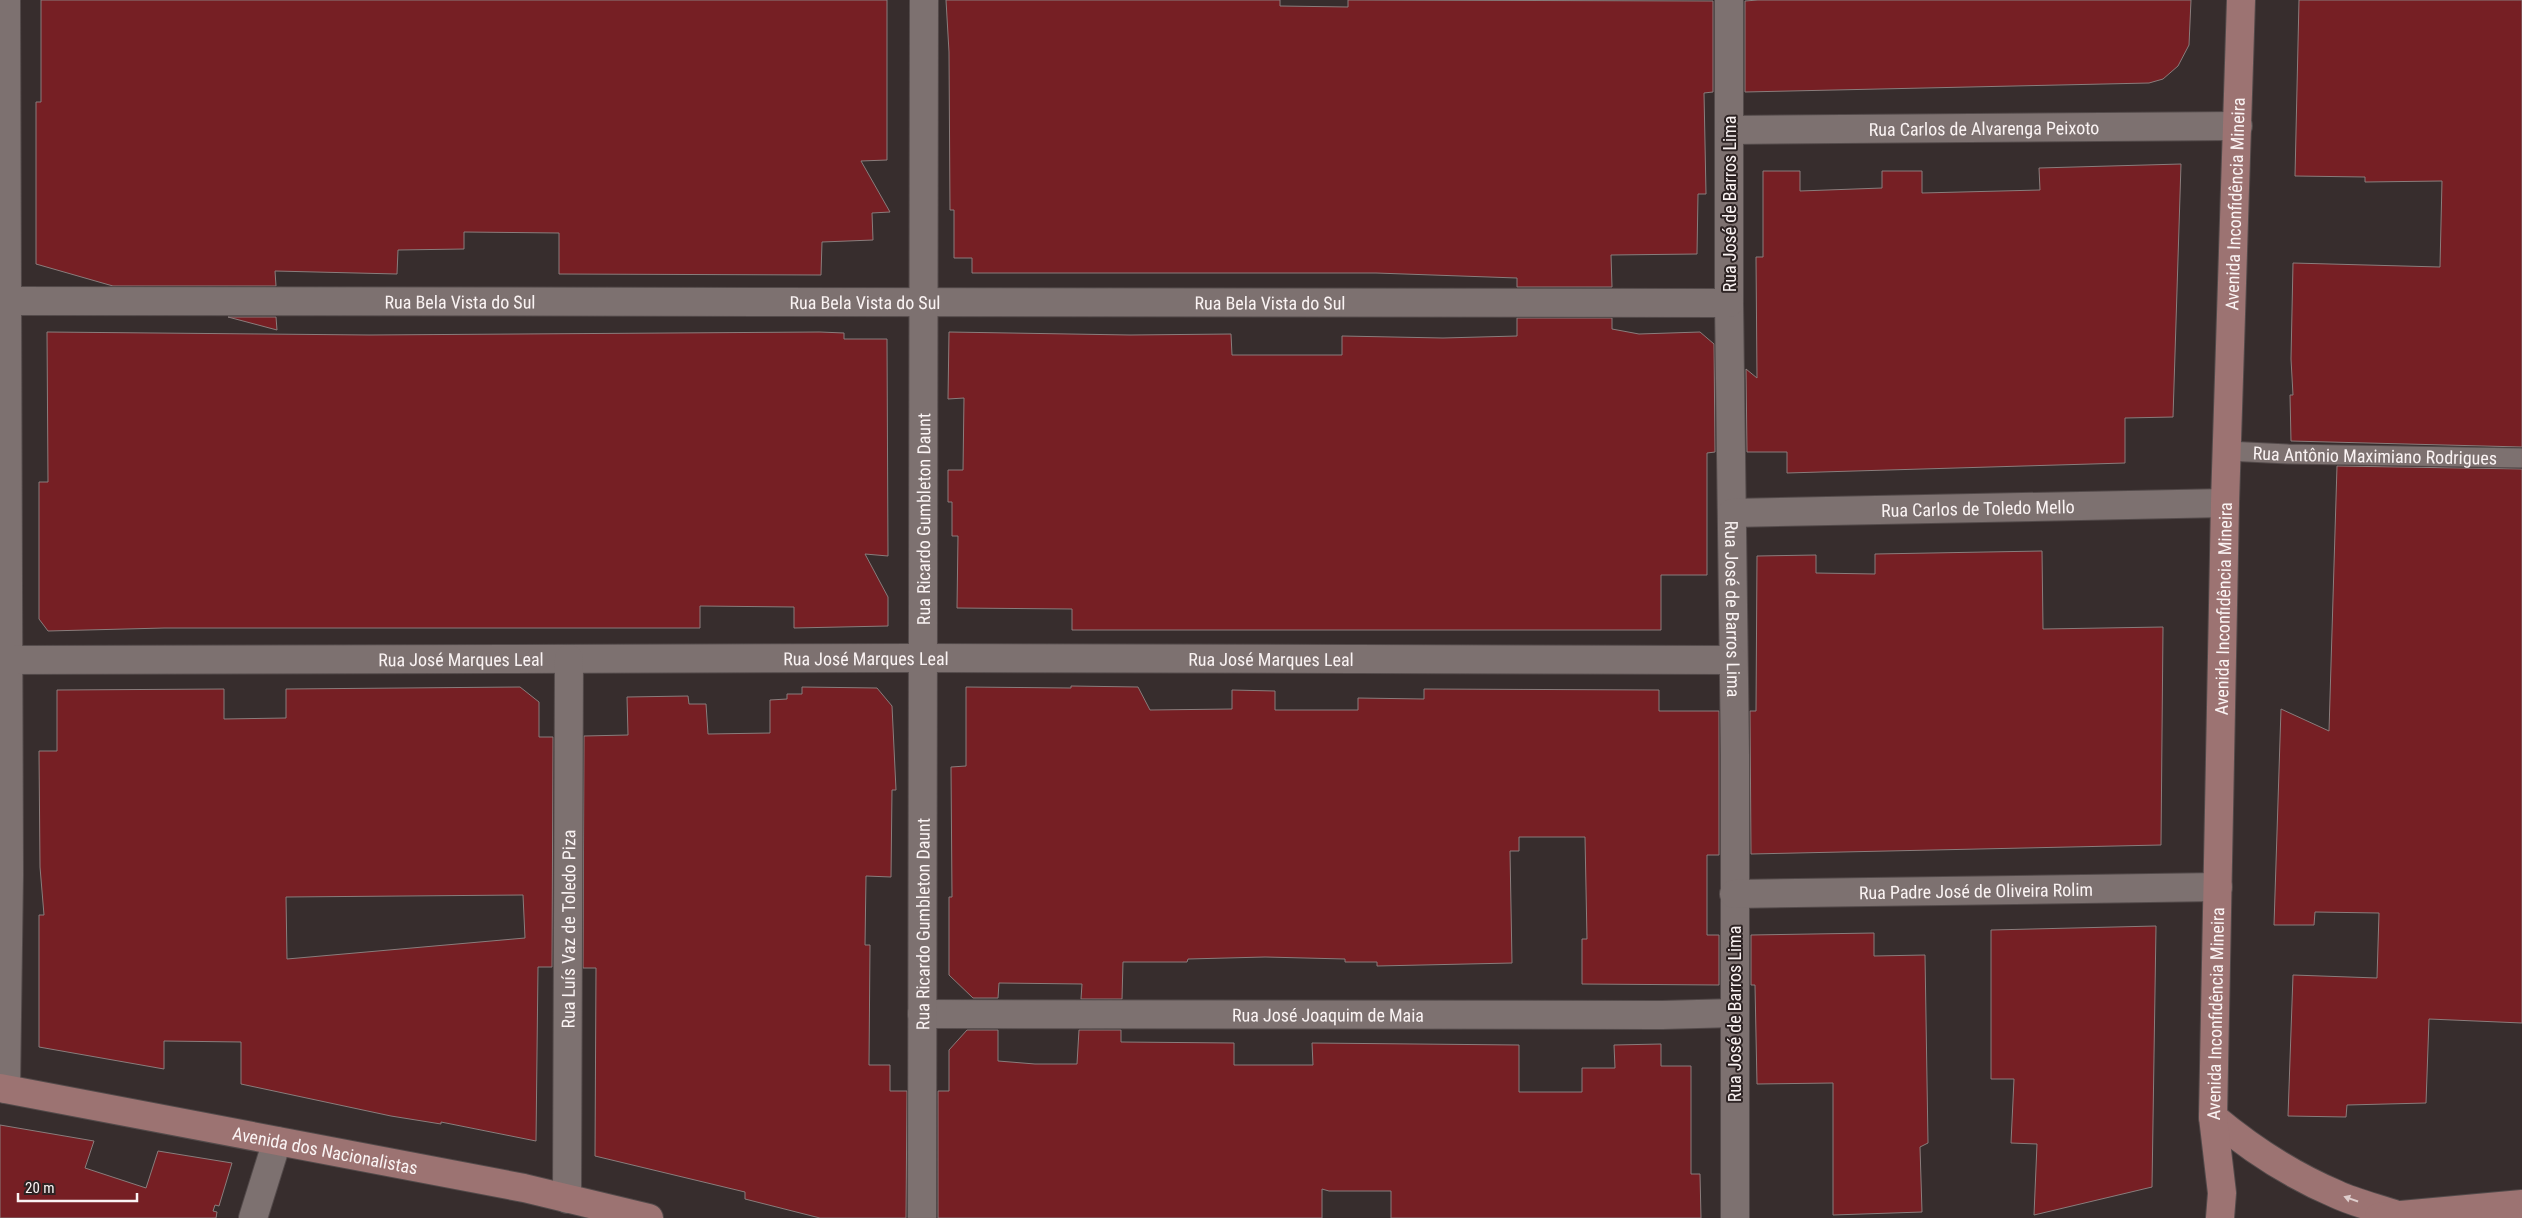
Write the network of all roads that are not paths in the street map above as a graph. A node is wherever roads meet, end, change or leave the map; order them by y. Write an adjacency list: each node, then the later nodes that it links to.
1 (6, 0): 7 (street)
2 (924, 0): 8 (street, Rua Ricardo Gumbleton Daunt)
3 (1729, 0): 6 (street, Rua José de Barros Lima)
4 (2241, 0): 5 (street, Avenida Inconfidência Mineira)
5 (2238, 126): 6 (street, Rua Carlos de Alvarenga Peixoto); 10 (street, Avenida Inconfidência Mineira)
6 (1730, 130): 9 (street, Rua José de Barros Lima)
7 (4, 301): 8 (street, Rua Bela Vista do Sul); 15 (street)
8 (923, 301): 9 (street, Rua Bela Vista do Sul); 14 (street, Rua Ricardo Gumbleton Daunt)
9 (1729, 303): 13 (street, Rua José de Barros Lima)
10 (2227, 451): 11 (lane, Rua Antônio Maximiano Rodrigues); 12 (street, Avenida Inconfidência Mineira)
11 (2522, 458)
12 (2225, 503): 13 (street, Rua Carlos de Toledo Mello); 18 (street, Avenida Inconfidência Mineira)
13 (1732, 513): 17 (street, Rua José de Barros Lima)
14 (922, 658): 16 (street, Rua José Marques Leal); 17 (street, Rua José Marques Leal); 21 (street, Rua Ricardo Gumbleton Daunt)
15 (4, 660): 16 (street, Rua José Marques Leal); 22 (street)
16 (570, 660): 25 (street, Rua Luís Vaz de Toledo Piza)
17 (1733, 660): 19 (street, Rua José de Barros Lima)
18 (2218, 887): 19 (street, Rua Padre José de Oliveira Rolim); 23 (street, Avenida Inconfidência Mineira)
19 (1734, 894): 20 (street, Rua José de Barros Lima)
20 (1734, 1013): 21 (street, Rua José Joaquim de Maia); 31 (street, Rua José de Barros Lima)
21 (922, 1014): 30 (street, Rua Ricardo Gumbleton Daunt)
22 (3, 1088): 24 (street, Avenida dos Nacionalistas)
23 (2213, 1117): 27 (street, one-way to 23); 32 (street, Avenida Inconfidência Mineira)
24 (277, 1141): 25 (street, Avenida dos Nacionalistas); 28 (street)
25 (567, 1199): 29 (street, Avenida dos Nacionalistas)
26 (2507, 1209): 27 (street)
27 (2384, 1217)
28 (253, 1218)
29 (649, 1218)
30 (922, 1218)
31 (1735, 1218)
32 (2220, 1218)

